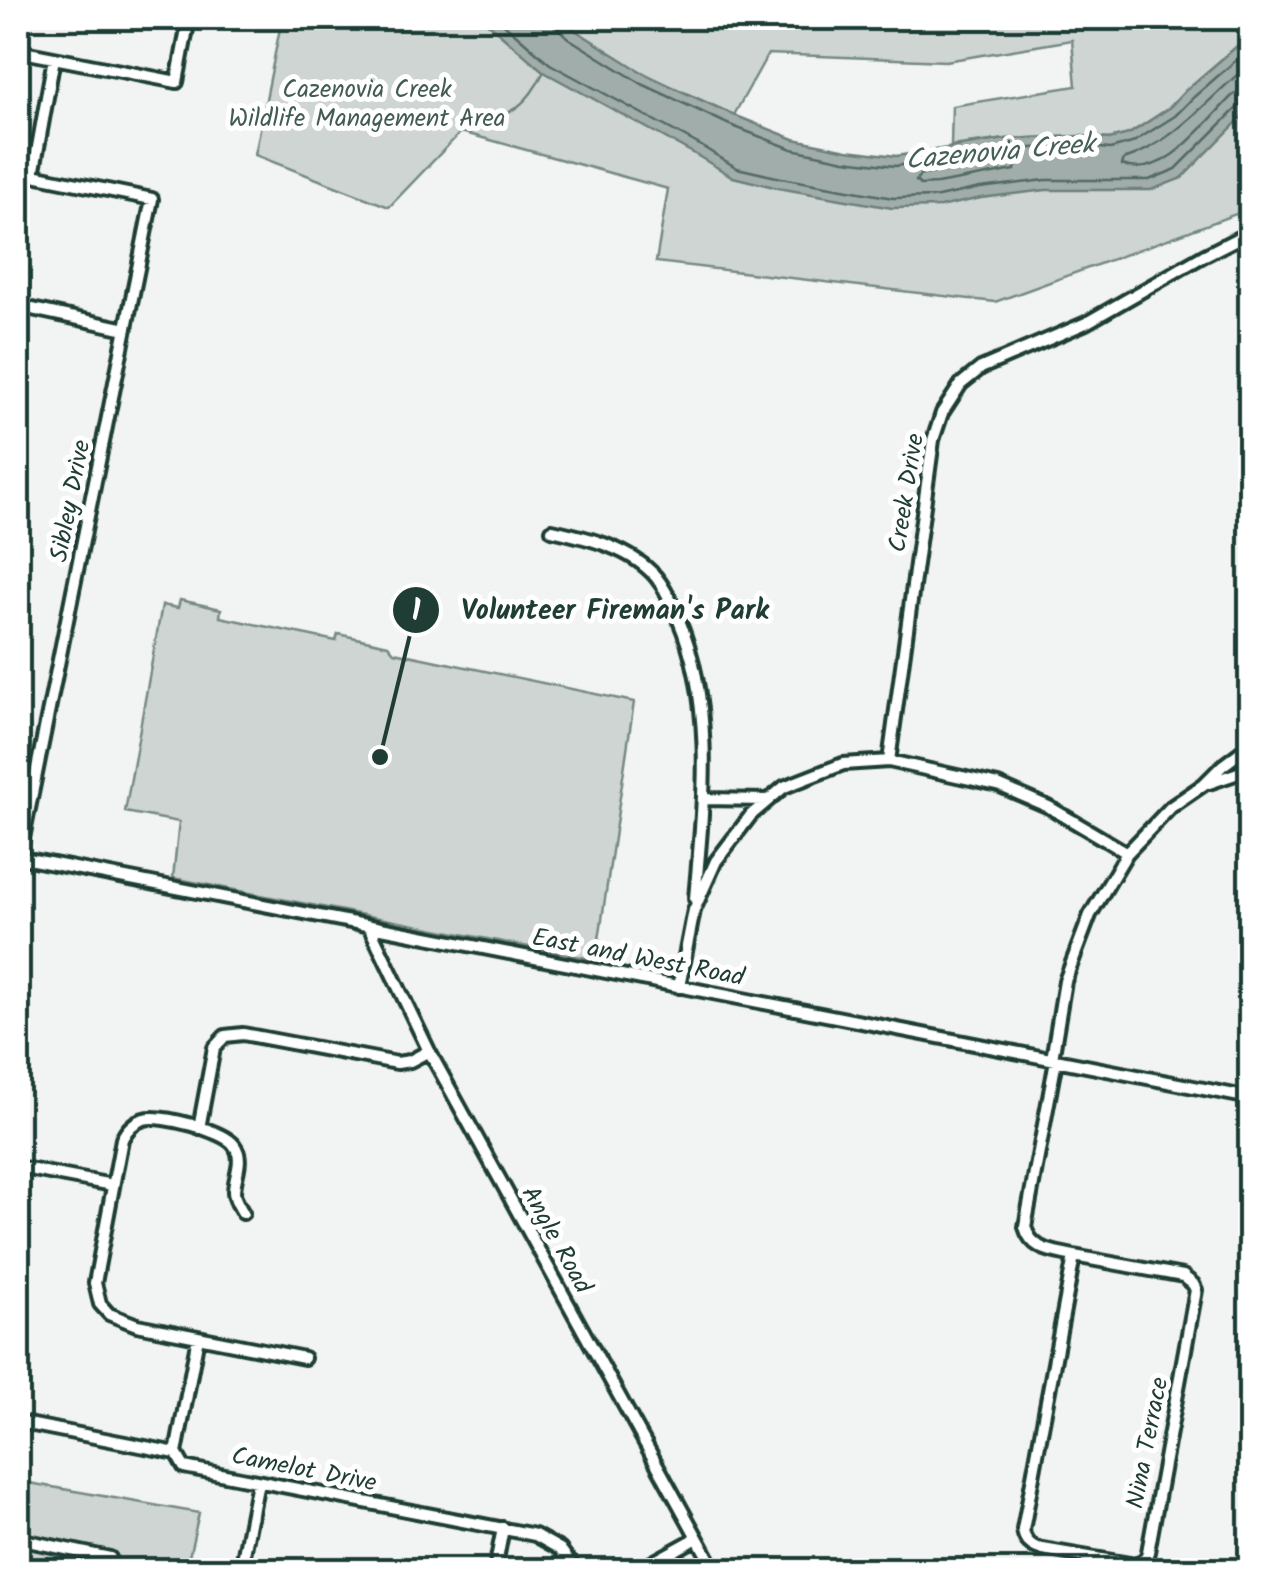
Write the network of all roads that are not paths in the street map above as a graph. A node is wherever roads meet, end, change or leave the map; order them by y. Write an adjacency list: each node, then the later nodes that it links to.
1 (190, 18): 3 (street)
2 (18, 51): 3 (street)
3 (54, 58): 4 (street)
4 (33, 175): 5 (street); 8 (street, Sibley Drive)
5 (18, 180)
6 (1250, 232): 11 (street, Creek Drive)
7 (18, 306): 8 (street)
8 (126, 329): 17 (street, Sibley Drive)
9 (552, 530): 14 (street)
10 (1250, 746): 13 (street)
11 (889, 761): 15 (street); 16 (street)
12 (1250, 769): 13 (street)
13 (1203, 786): 16 (street, Nina Terrace)
14 (704, 799): 15 (street); 18 (street)
15 (768, 800): 18 (street)
16 (1128, 853): 22 (street, Nina Terrace)
17 (18, 858): 19 (street, East and West Road)
18 (694, 910): 20 (street)
19 (369, 926): 20 (street, East and West Road); 21 (street, Angle Road)
20 (679, 987): 22 (street, East and West Road)
21 (429, 1051): 24 (street); 35 (street, Angle Road)
22 (1054, 1060): 23 (street, East and West Road); 28 (street, Nina Terrace)
23 (1250, 1098)
24 (199, 1128): 26 (street); 27 (street)
25 (18, 1167): 26 (street)
26 (112, 1185): 29 (street)
27 (243, 1213)
28 (1074, 1256): 28 (street, Nina Terrace)
29 (198, 1337): 30 (street); 32 (street)
30 (304, 1358)
31 (18, 1422): 32 (street, Camelot Drive)
32 (176, 1453): 33 (street, Camelot Drive)
33 (258, 1482): 34 (street, Camelot Drive); 38 (street)
34 (503, 1528): 39 (street); 40 (street, Camelot Drive)
35 (697, 1538): 41 (street); 42 (street, Angle Road)
36 (18, 1539): 37 (street)
37 (108, 1570)
38 (240, 1570)
39 (495, 1570)
40 (576, 1570)
41 (639, 1570)
42 (715, 1570)

